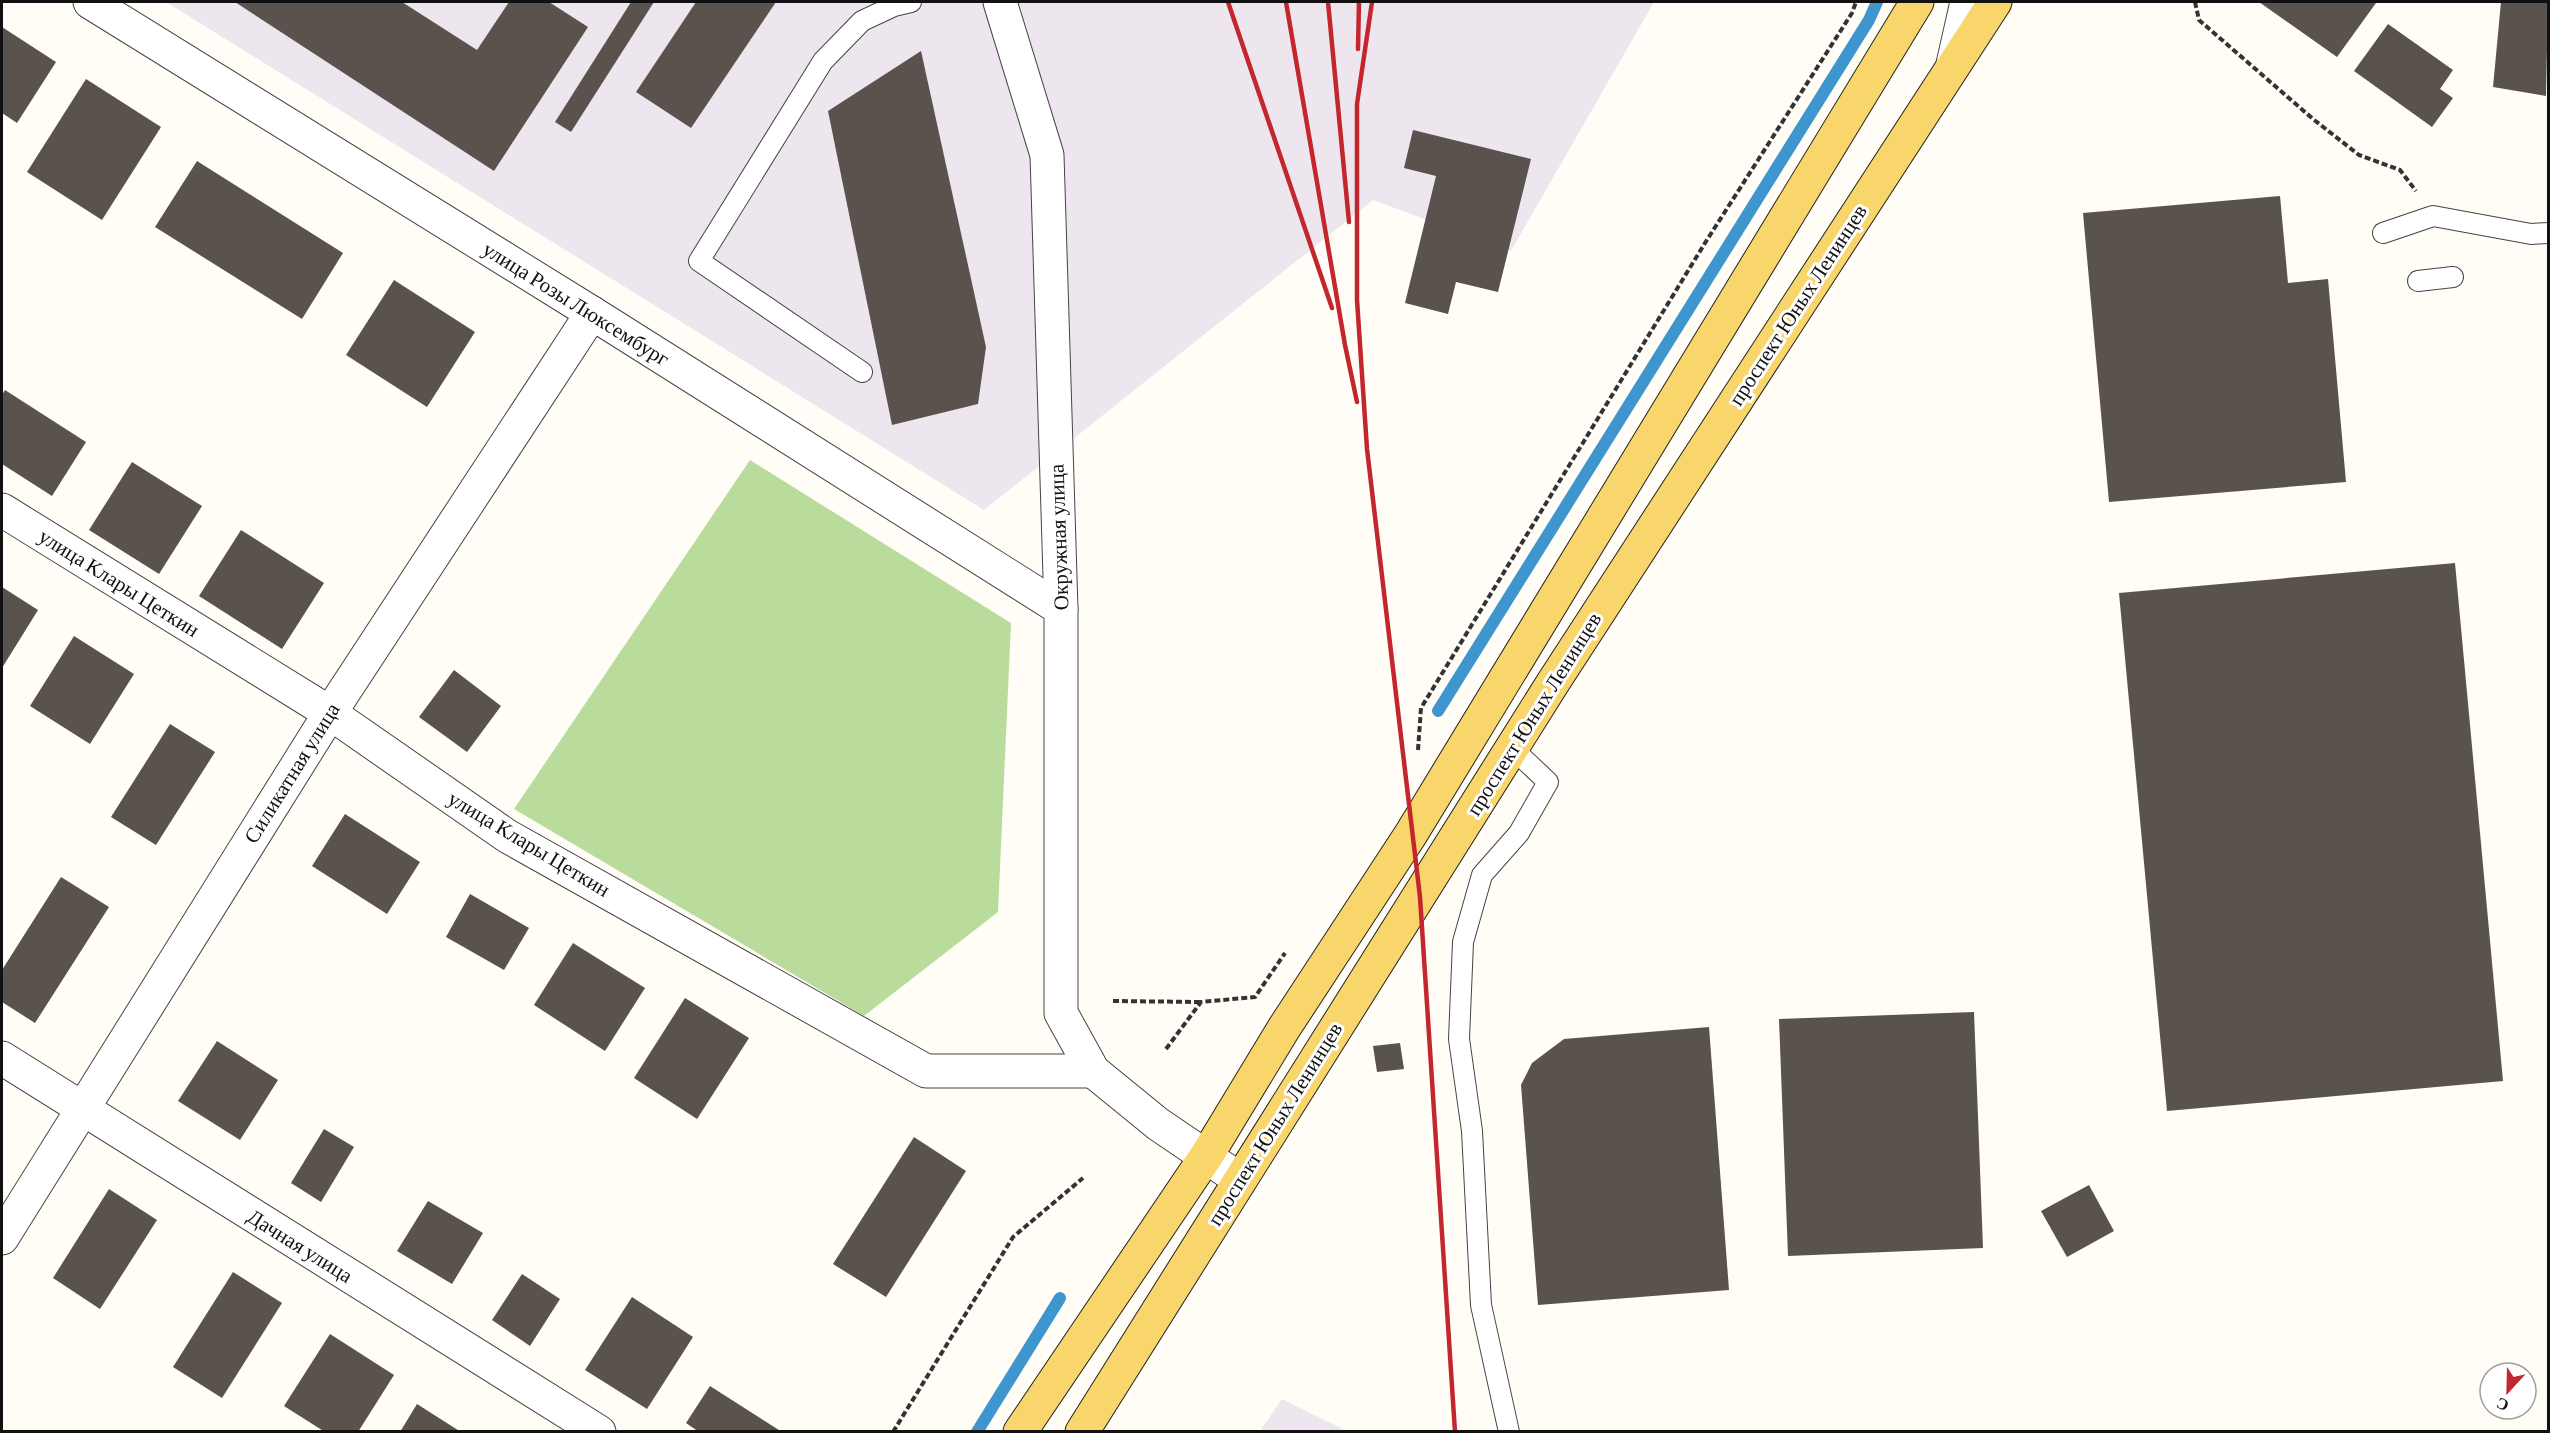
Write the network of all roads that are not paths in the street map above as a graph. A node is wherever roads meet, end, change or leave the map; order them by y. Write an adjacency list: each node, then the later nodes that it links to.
1 (90, 2): 12 (street, улица Розы Люксембург)
2 (911, 2): 13 (lane)
3 (1000, 2): 15 (street, Окружная улица)
4 (1917, 2): 21 (main road, проспект Юных Ленинцев)
5 (1967, 2): 7 (street)
6 (1995, 2): 7 (main road, проспект Юных Ленинцев)
7 (1952, 69): 17 (main road, проспект Юных Ленинцев)
8 (2383, 233): 9 (lane)
9 (2548, 233)
10 (2453, 277): 11 (lane)
11 (2418, 282)
12 (592, 314): 15 (street, улица Розы Люксембург); 16 (street, Силикатная улица)
13 (862, 372)
14 (2, 510): 16 (street, улица Клары Цеткин)
15 (1061, 609): 19 (street, Окружная улица)
16 (330, 713): 19 (street, улица Клары Цеткин); 20 (street, Силикатная улица)
17 (1512, 748): 22 (main road, проспект Юных Ленинцев); 27 (lane)
18 (2, 1058): 20 (street, Дачная улица)
19 (1093, 1071): 21 (street)
20 (81, 1110): 23 (street, Силикатная улица); 24 (street, Дачная улица)
21 (1207, 1155): 22 (street); 25 (main road, проспект Юных Ленинцев)
22 (1239, 1179): 26 (main road, проспект Юных Ленинцев)
23 (2, 1238)
24 (599, 1431)
25 (1020, 1431)
26 (1082, 1431)
27 (1509, 1431)

